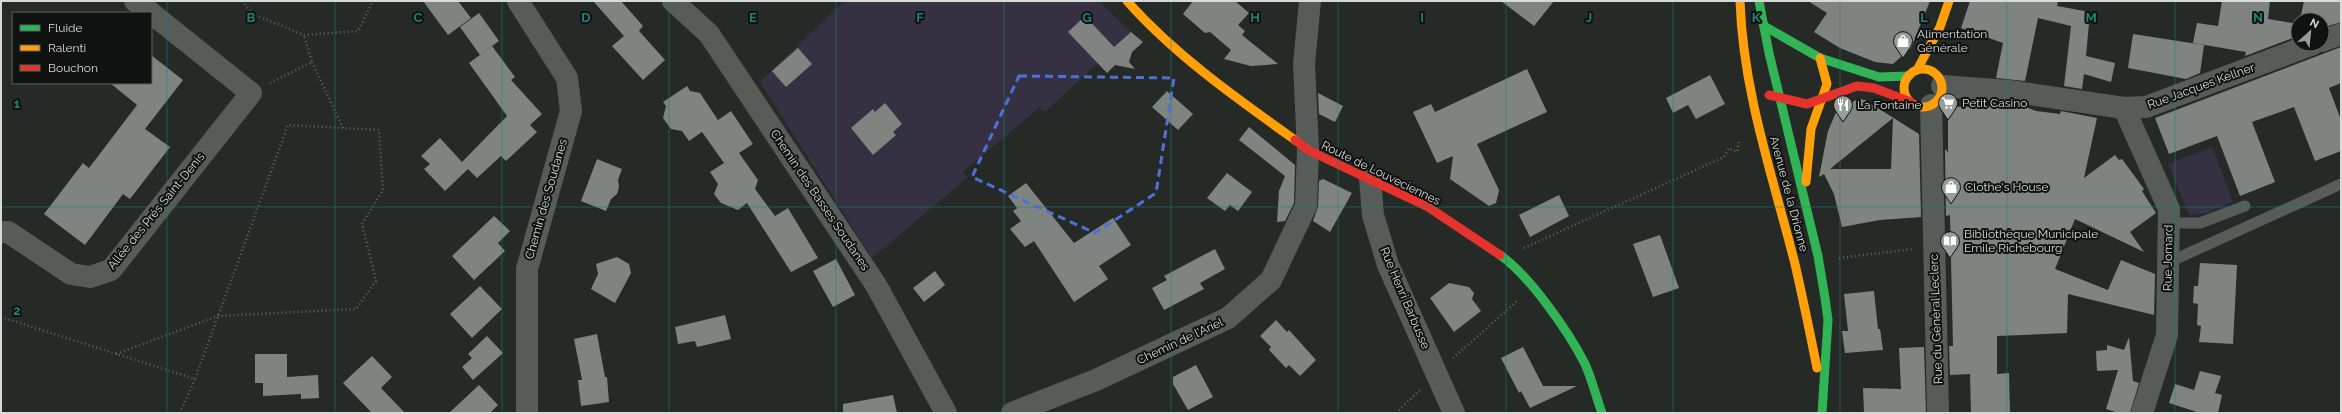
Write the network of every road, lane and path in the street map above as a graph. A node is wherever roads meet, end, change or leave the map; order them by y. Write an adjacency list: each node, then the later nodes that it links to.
1 (242, 1): 13 (path)
2 (373, 1): 13 (path)
3 (518, 1): 56 (street, Chemin des Soudanes)
4 (672, 1): 57 (street, Chemin des Basses Soudanes)
5 (1127, 1): 35 (street, Route de Louveciennes)
6 (1310, 1): 35 (street, Chemin de l'Ariel)
7 (1740, 1): 21 (street, Avenue de la Drionne)
8 (1759, 1): 11 (street, Avenue de la Drionne)
9 (1949, 1): 12 (street)
10 (148, 8): 28 (street)
11 (1764, 26): 16 (street); 19 (street, Avenue de la Drionne)
12 (1940, 27): 17 (street); 24 (street)
13 (304, 34): 22 (path)
14 (2341, 34): 15 (street)
15 (2330, 38)
16 (1799, 46): 19 (street); 20 (street)
17 (1939, 48)
18 (2292, 52): 32 (street, Rue Jacques Kellner)
19 (1769, 54): 21 (street); 29 (street, Avenue de la Drionne)
20 (1820, 58): 25 (street); 30 (street)
21 (1745, 59): 27 (street, Avenue de la Drionne)
22 (312, 62): 28 (path); 33 (path)
23 (1939, 62): 26 (street)
24 (1917, 70): 25 (street); 26 (street)
25 (1909, 76): 31 (street)
26 (1940, 81): 31 (street); 32 (street, Rue Jacques Kellner)
27 (1750, 90): 29 (street); 54 (street, Avenue de la Drionne)
28 (251, 93): 47 (street, Allée des Prés Saint-Denis)
29 (1780, 98): 30 (street); 38 (street, Avenue de la Drionne)
30 (1823, 100): 31 (street); 38 (street)
31 (1921, 103): 43 (street, Rue du Général Leclerc)
32 (2124, 108): 40 (street, Rue Jomard)
33 (343, 128): 49 (path); 49 (path)
34 (1739, 137): 44 (path)
35 (1308, 150): 36 (street, Route de Louveciennes); 58 (street, Chemin de l'Ariel)
36 (1370, 179): 44 (street, Route de Louveciennes); 52 (street, Rue Henri Barbusse)
37 (2341, 184): 46 (lane)
38 (1804, 199): 54 (street, Avenue de la Drionne)
39 (2245, 206): 40 (lane)
40 (2168, 223): 46 (street, Rue Jomard)
41 (1, 226): 47 (street)
42 (1, 232): 47 (street, Allée des Prés Saint-Denis)
43 (1934, 246): 45 (path); 63 (street, Rue du Général Leclerc)
44 (1504, 258): 48 (street, Route de Louveciennes)
45 (1836, 258)
46 (2167, 263): 64 (street, Rue Jomard)
47 (71, 274)
48 (1532, 287): 52 (path); 61 (street, Route de Louveciennes)
49 (218, 316): 51 (path); 53 (path)
50 (1, 317): 51 (path)
51 (116, 354): 53 (path)
52 (1437, 374): 59 (path); 60 (street, Rue Henri Barbusse)
53 (195, 379): 55 (path)
54 (1822, 392): 62 (street, Avenue de la Drionne)
55 (180, 413)
56 (527, 413)
57 (946, 413)
58 (1012, 413)
59 (1396, 413)
60 (1454, 413)
61 (1602, 413)
62 (1822, 413)
63 (1938, 413)
64 (2142, 413)

